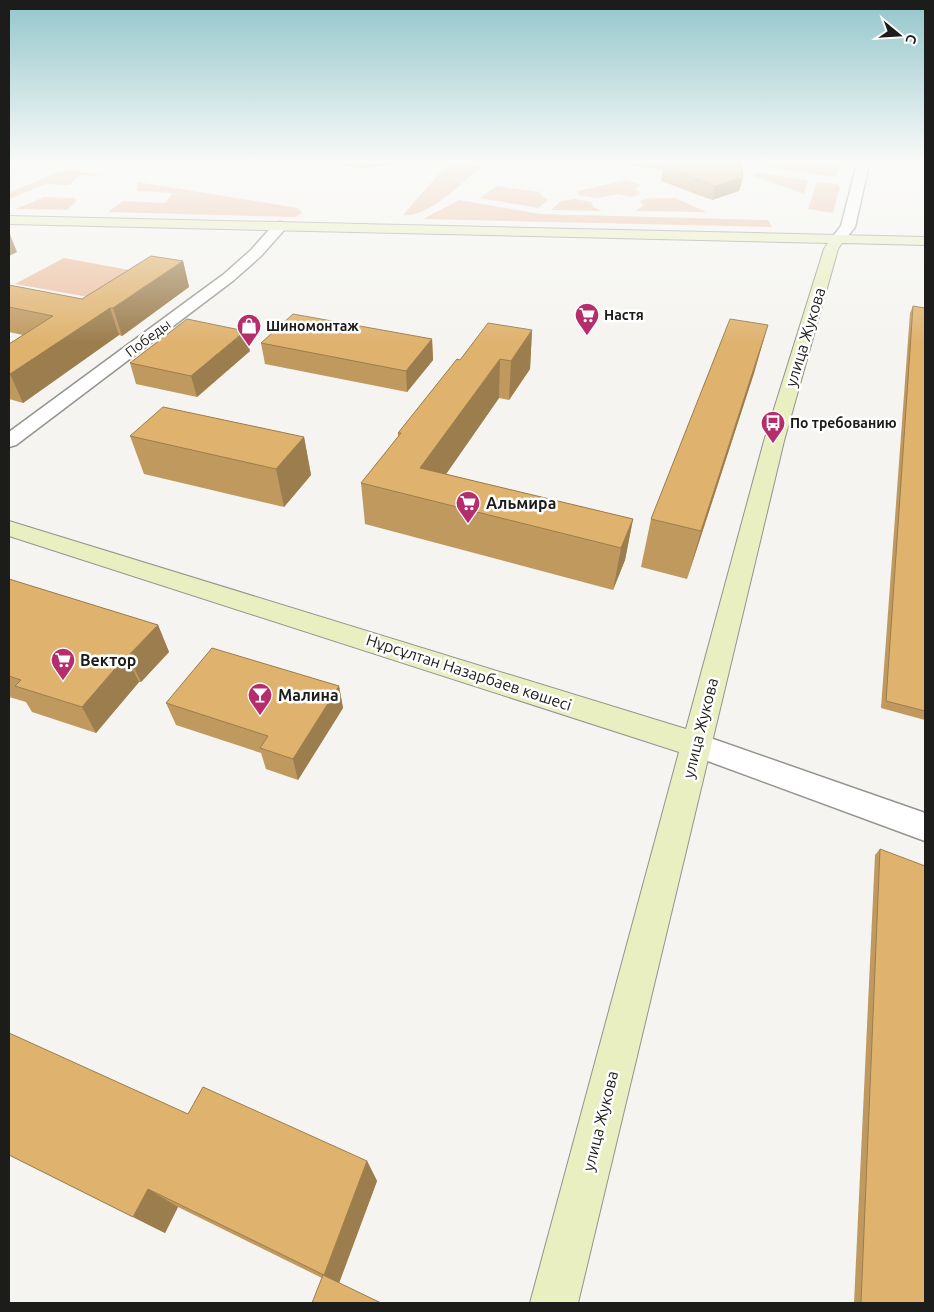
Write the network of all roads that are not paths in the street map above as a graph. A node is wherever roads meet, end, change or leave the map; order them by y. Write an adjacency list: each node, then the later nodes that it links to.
1 (47, 221): 3 (main road)
2 (849, 221): 4 (street, улица Жукова)
3 (280, 226): 4 (main road); 6 (street, Победы)
4 (838, 239): 5 (main road); 8 (main road, улица Жукова)
5 (925, 241)
6 (9, 441)
7 (9, 528): 8 (main road, Нұрсұлтан Назарбаев көшесі)
8 (696, 745): 9 (street, Нұрсұлтан Назарбаев көшесі); 10 (main road, улица Жукова)
9 (925, 827)
10 (554, 1303)

